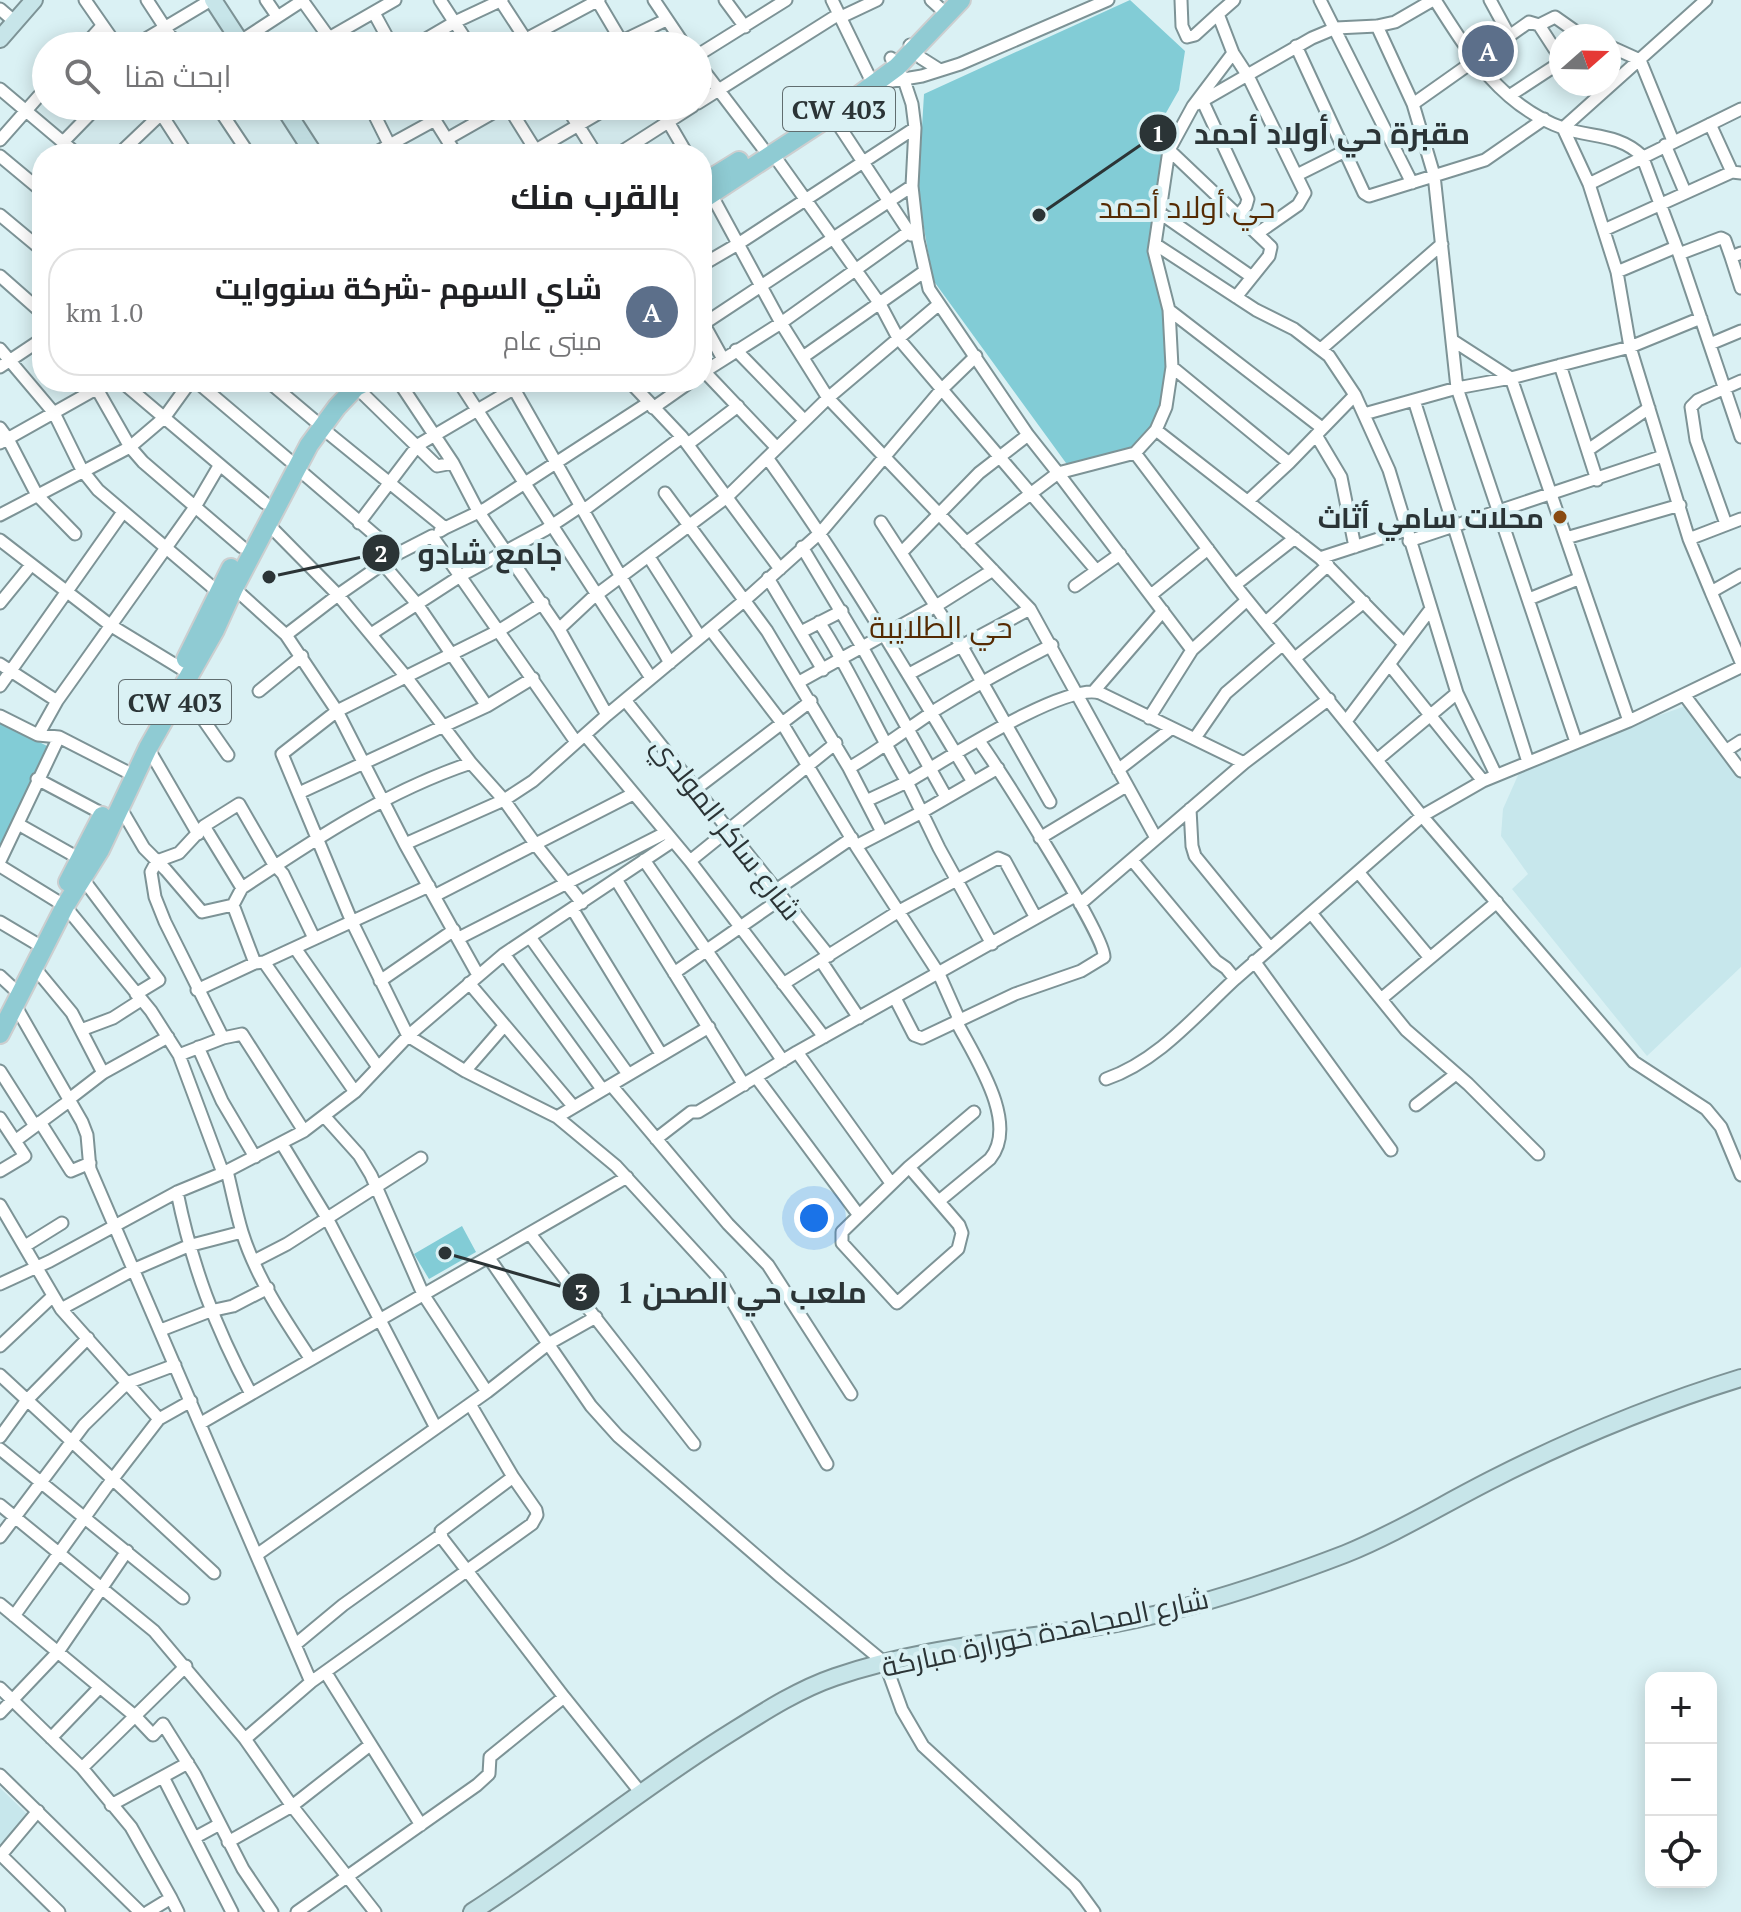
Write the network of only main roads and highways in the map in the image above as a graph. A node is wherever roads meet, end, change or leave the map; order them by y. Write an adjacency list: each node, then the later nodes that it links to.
1 (961, 0): 3 (main road, CW 403)
2 (941, 3): 3 (main road, CW 403)
3 (911, 46): 4 (main road, CW 403)
4 (872, 80): 5 (main road, CW 403); 5 (main road, CW 403)
5 (767, 150): 6 (main road, CW 403)
6 (712, 183)
7 (344, 392): 8 (main road, CW 403)
8 (293, 464): 9 (main road, CW 403); 9 (main road, CW 403)
9 (226, 590): 10 (main road, CW 403); 10 (main road, CW 403)
10 (130, 774): 11 (main road, CW 403)
11 (112, 810): 12 (main road, CW 403); 12 (main road, CW 403)
12 (61, 904): 13 (main road, CW 403); 13 (main road, CW 403)
13 (7, 996): 14 (main road, CW 403)
14 (0, 1034)

